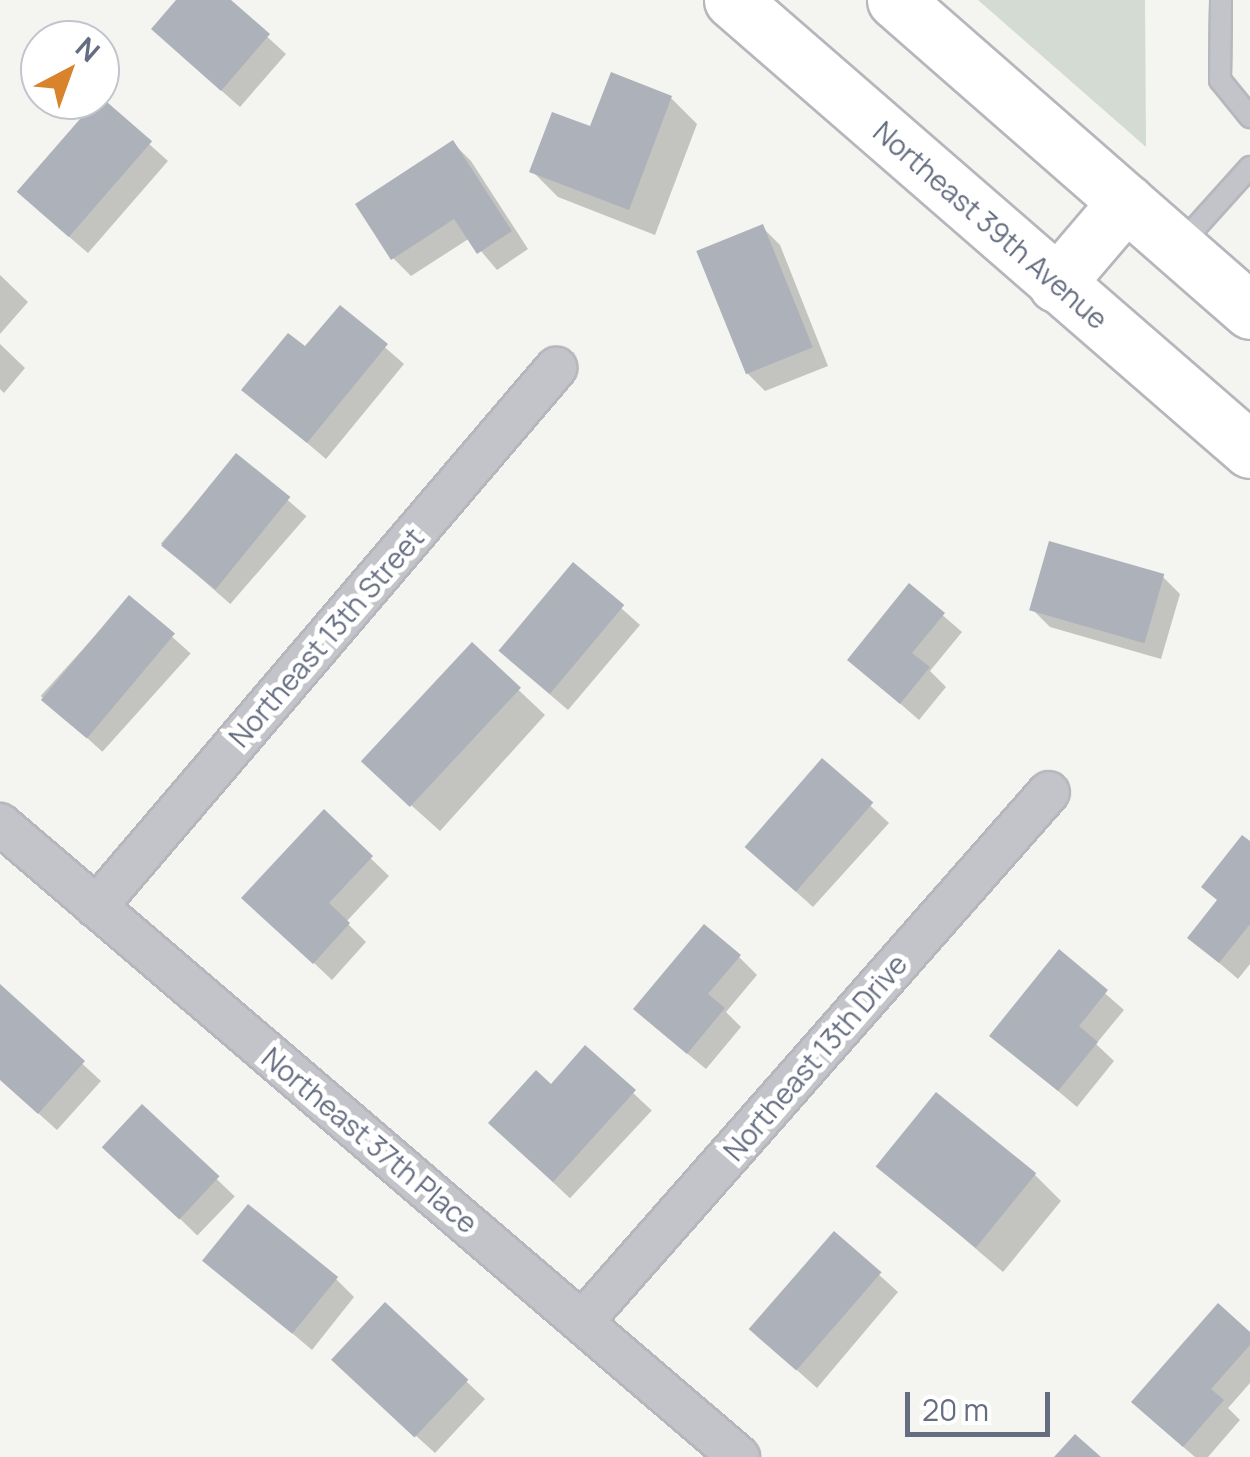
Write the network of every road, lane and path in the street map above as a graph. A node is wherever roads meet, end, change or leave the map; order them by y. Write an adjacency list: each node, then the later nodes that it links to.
1 (732, 0): 8 (main road, Northeast 39th Avenue)
2 (895, 0): 6 (main road)
3 (1221, 0): 4 (lane)
4 (1250, 117)
5 (1250, 167): 7 (lane)
6 (1126, 202): 7 (main road); 8 (main road)
7 (1178, 248): 9 (main road)
8 (1056, 284): 11 (main road, Northeast 39th Avenue)
9 (1250, 311)
10 (556, 368): 14 (street, Northeast 13th Street)
11 (1250, 450)
12 (1048, 792): 15 (street, Northeast 13th Drive)
13 (0, 824): 14 (street, Northeast 37th Place)
14 (96, 906): 15 (street, Northeast 37th Place)
15 (582, 1322): 16 (street, Northeast 37th Place)
16 (739, 1457)

